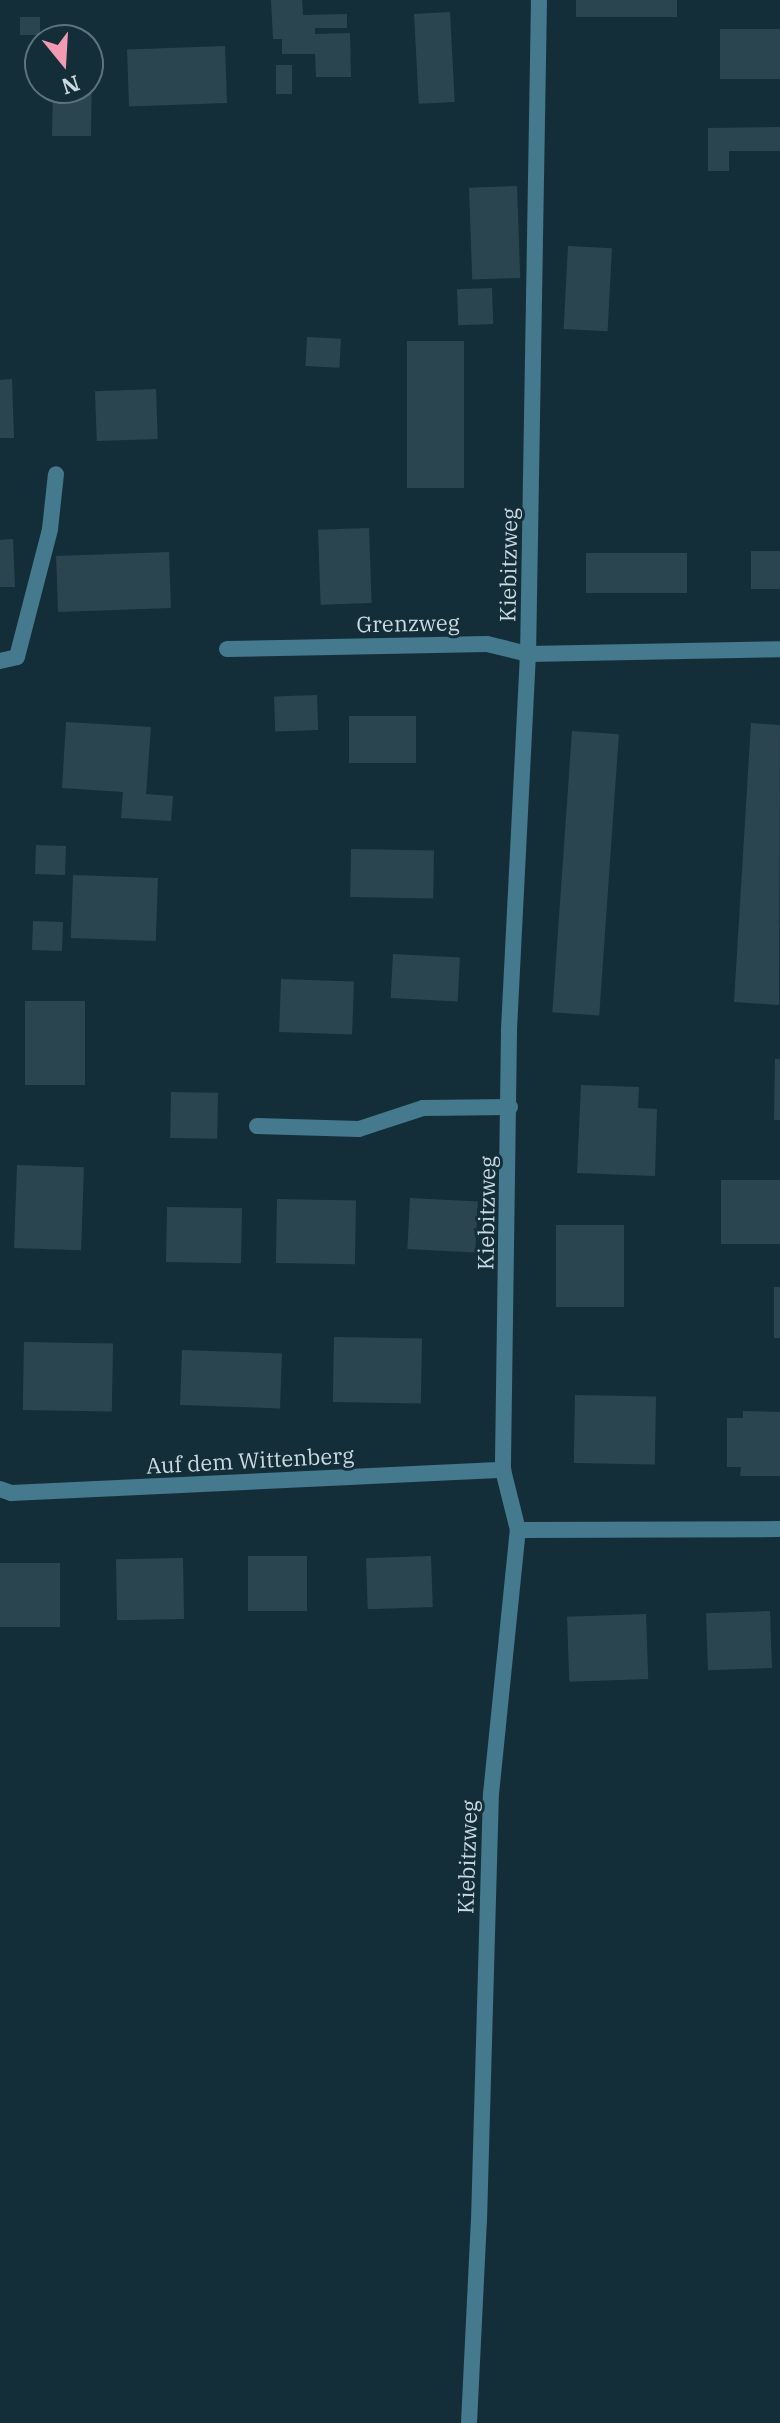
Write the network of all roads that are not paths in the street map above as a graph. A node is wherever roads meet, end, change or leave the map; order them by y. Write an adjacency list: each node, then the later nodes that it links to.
1 (539, 0): 5 (street, Kiebitzweg)
2 (56, 474): 6 (street)
3 (227, 649): 5 (street, Grenzweg)
4 (780, 649): 5 (street, Grenzweg)
5 (528, 654): 7 (street, Kiebitzweg)
6 (0, 661)
7 (510, 1107): 8 (street); 9 (street, Kiebitzweg)
8 (257, 1126)
9 (503, 1470): 10 (street, Auf dem Wittenberg); 12 (street, Kiebitzweg)
10 (0, 1489)
11 (780, 1529): 12 (street)
12 (518, 1530): 13 (street, Kiebitzweg)
13 (469, 2423)

